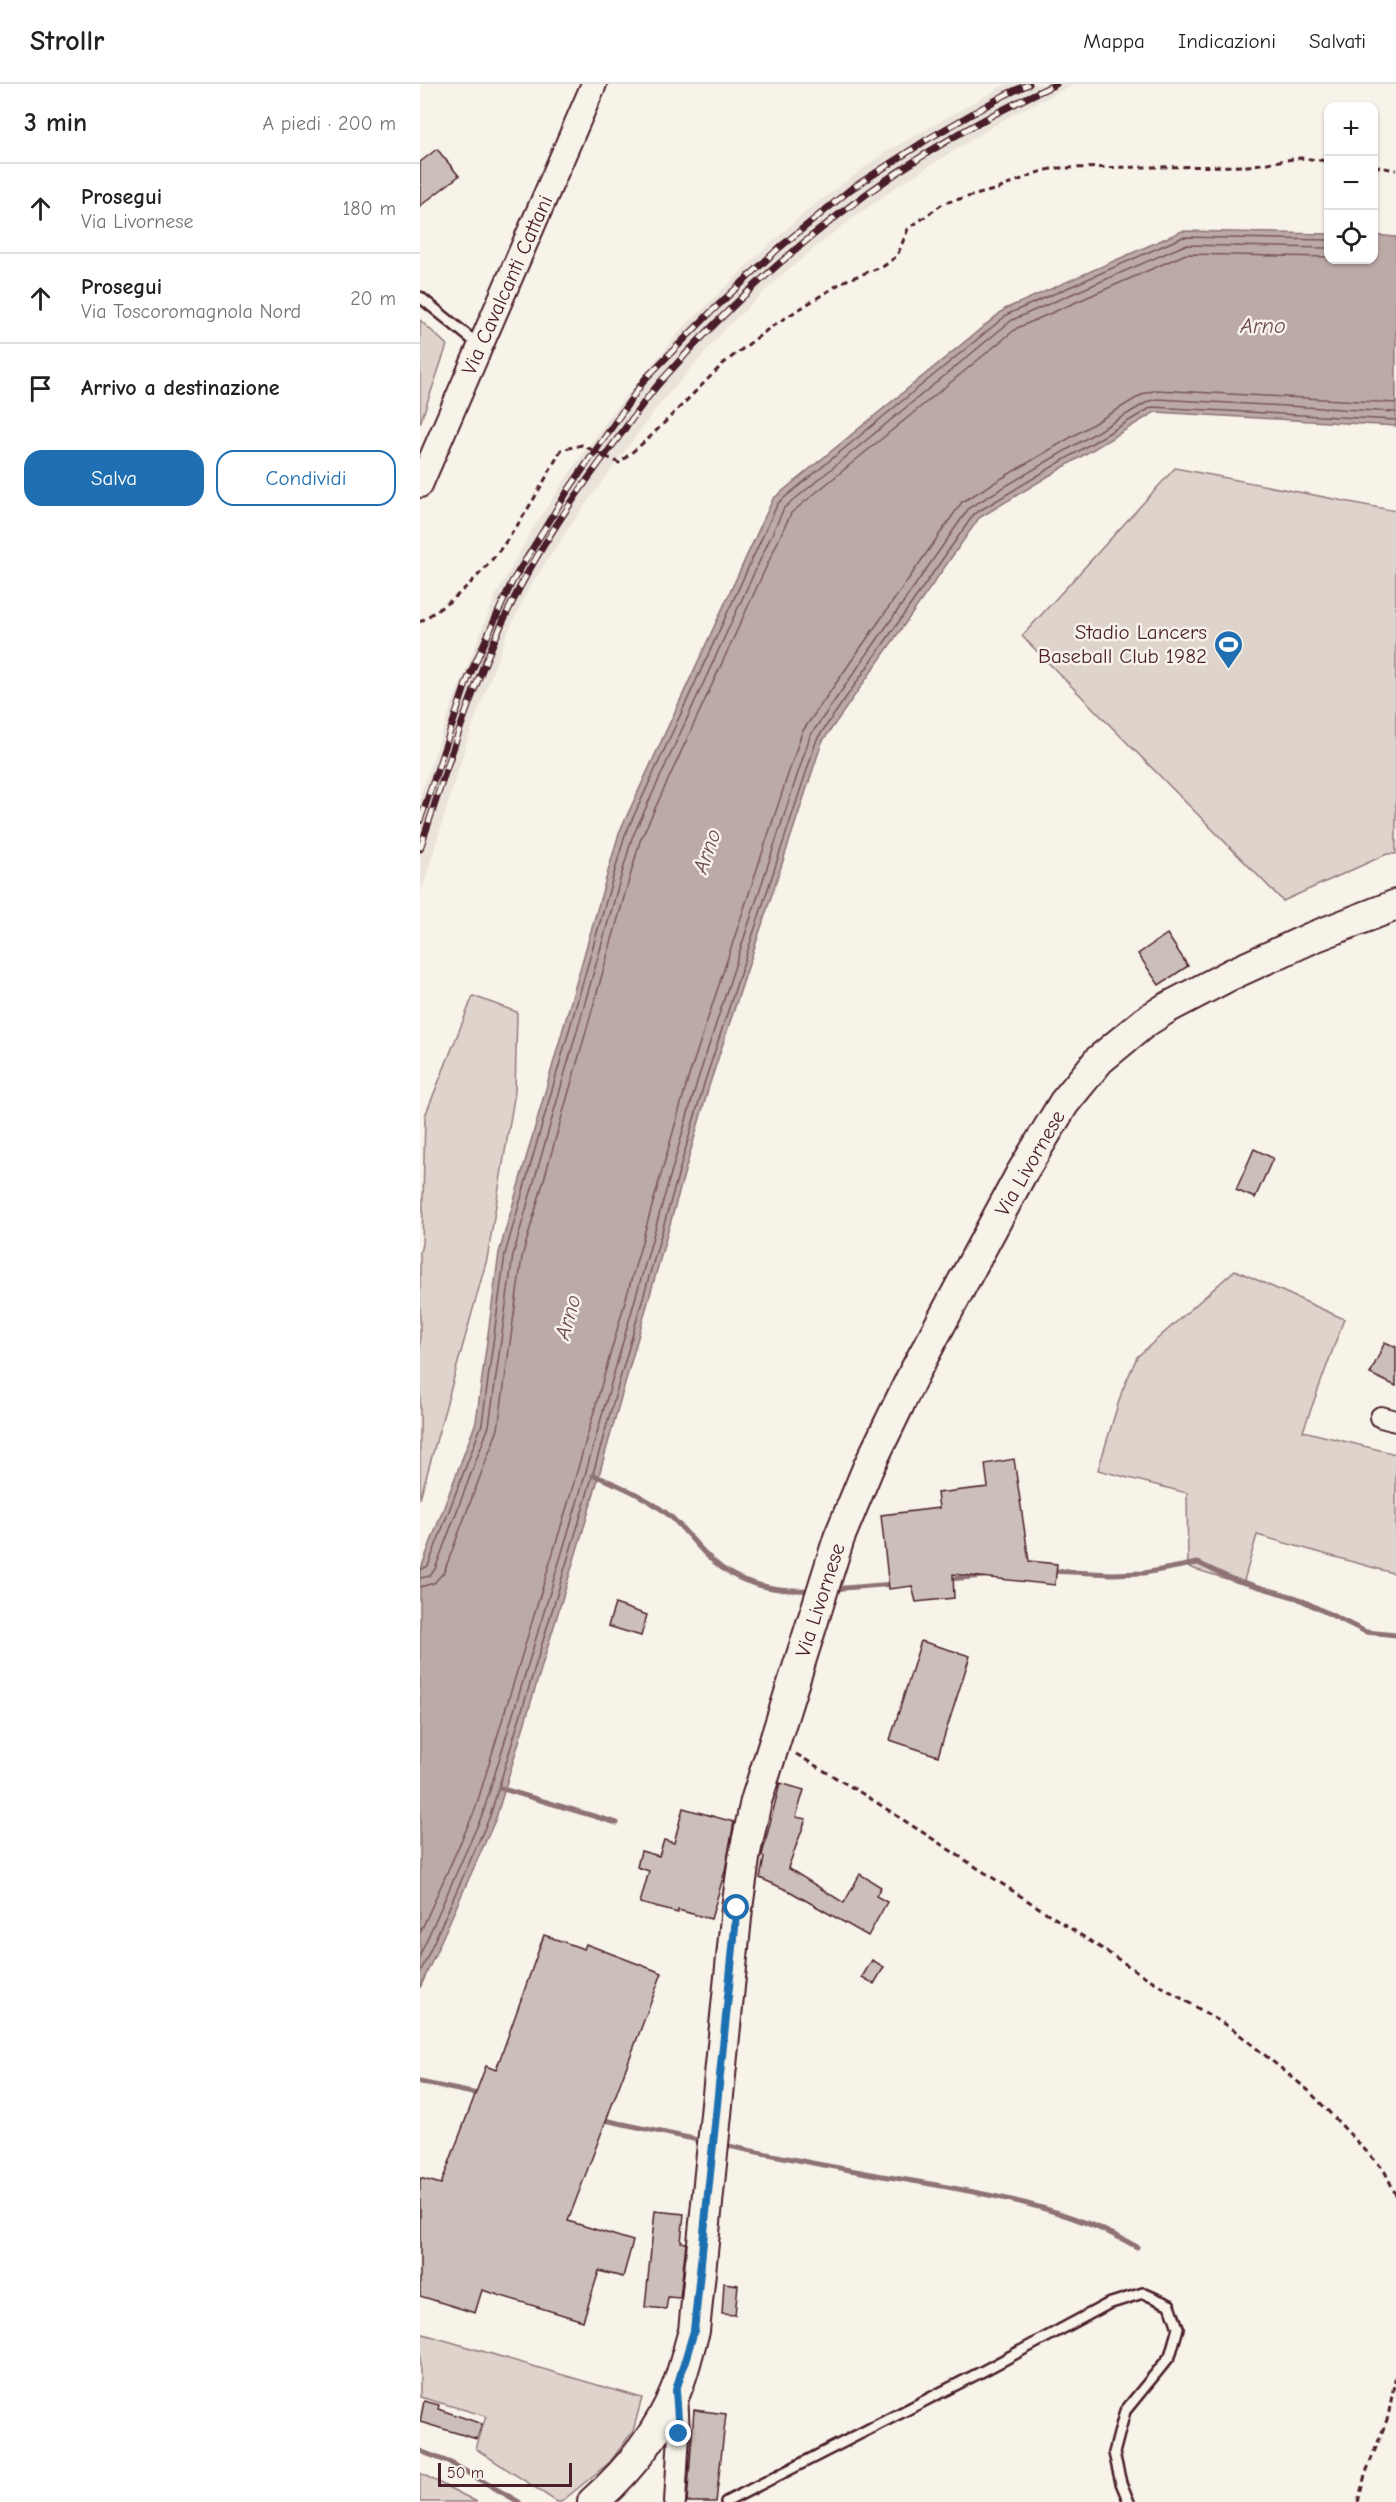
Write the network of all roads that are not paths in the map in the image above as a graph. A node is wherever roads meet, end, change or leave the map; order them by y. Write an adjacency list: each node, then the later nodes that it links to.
1 (594, 84): 3 (street, Via Cavalcanti Cattani)
2 (420, 297): 3 (lane)
3 (480, 346): 4 (street, Via Cavalcanti Cattani)
4 (420, 485)
5 (1396, 905): 6 (main road, Via Livornese)
6 (676, 2390): 7 (main road, Via Livornese); 8 (street)
7 (593, 2502)
8 (675, 2502)
9 (726, 2502): 10 (lane)
10 (1129, 2502)

